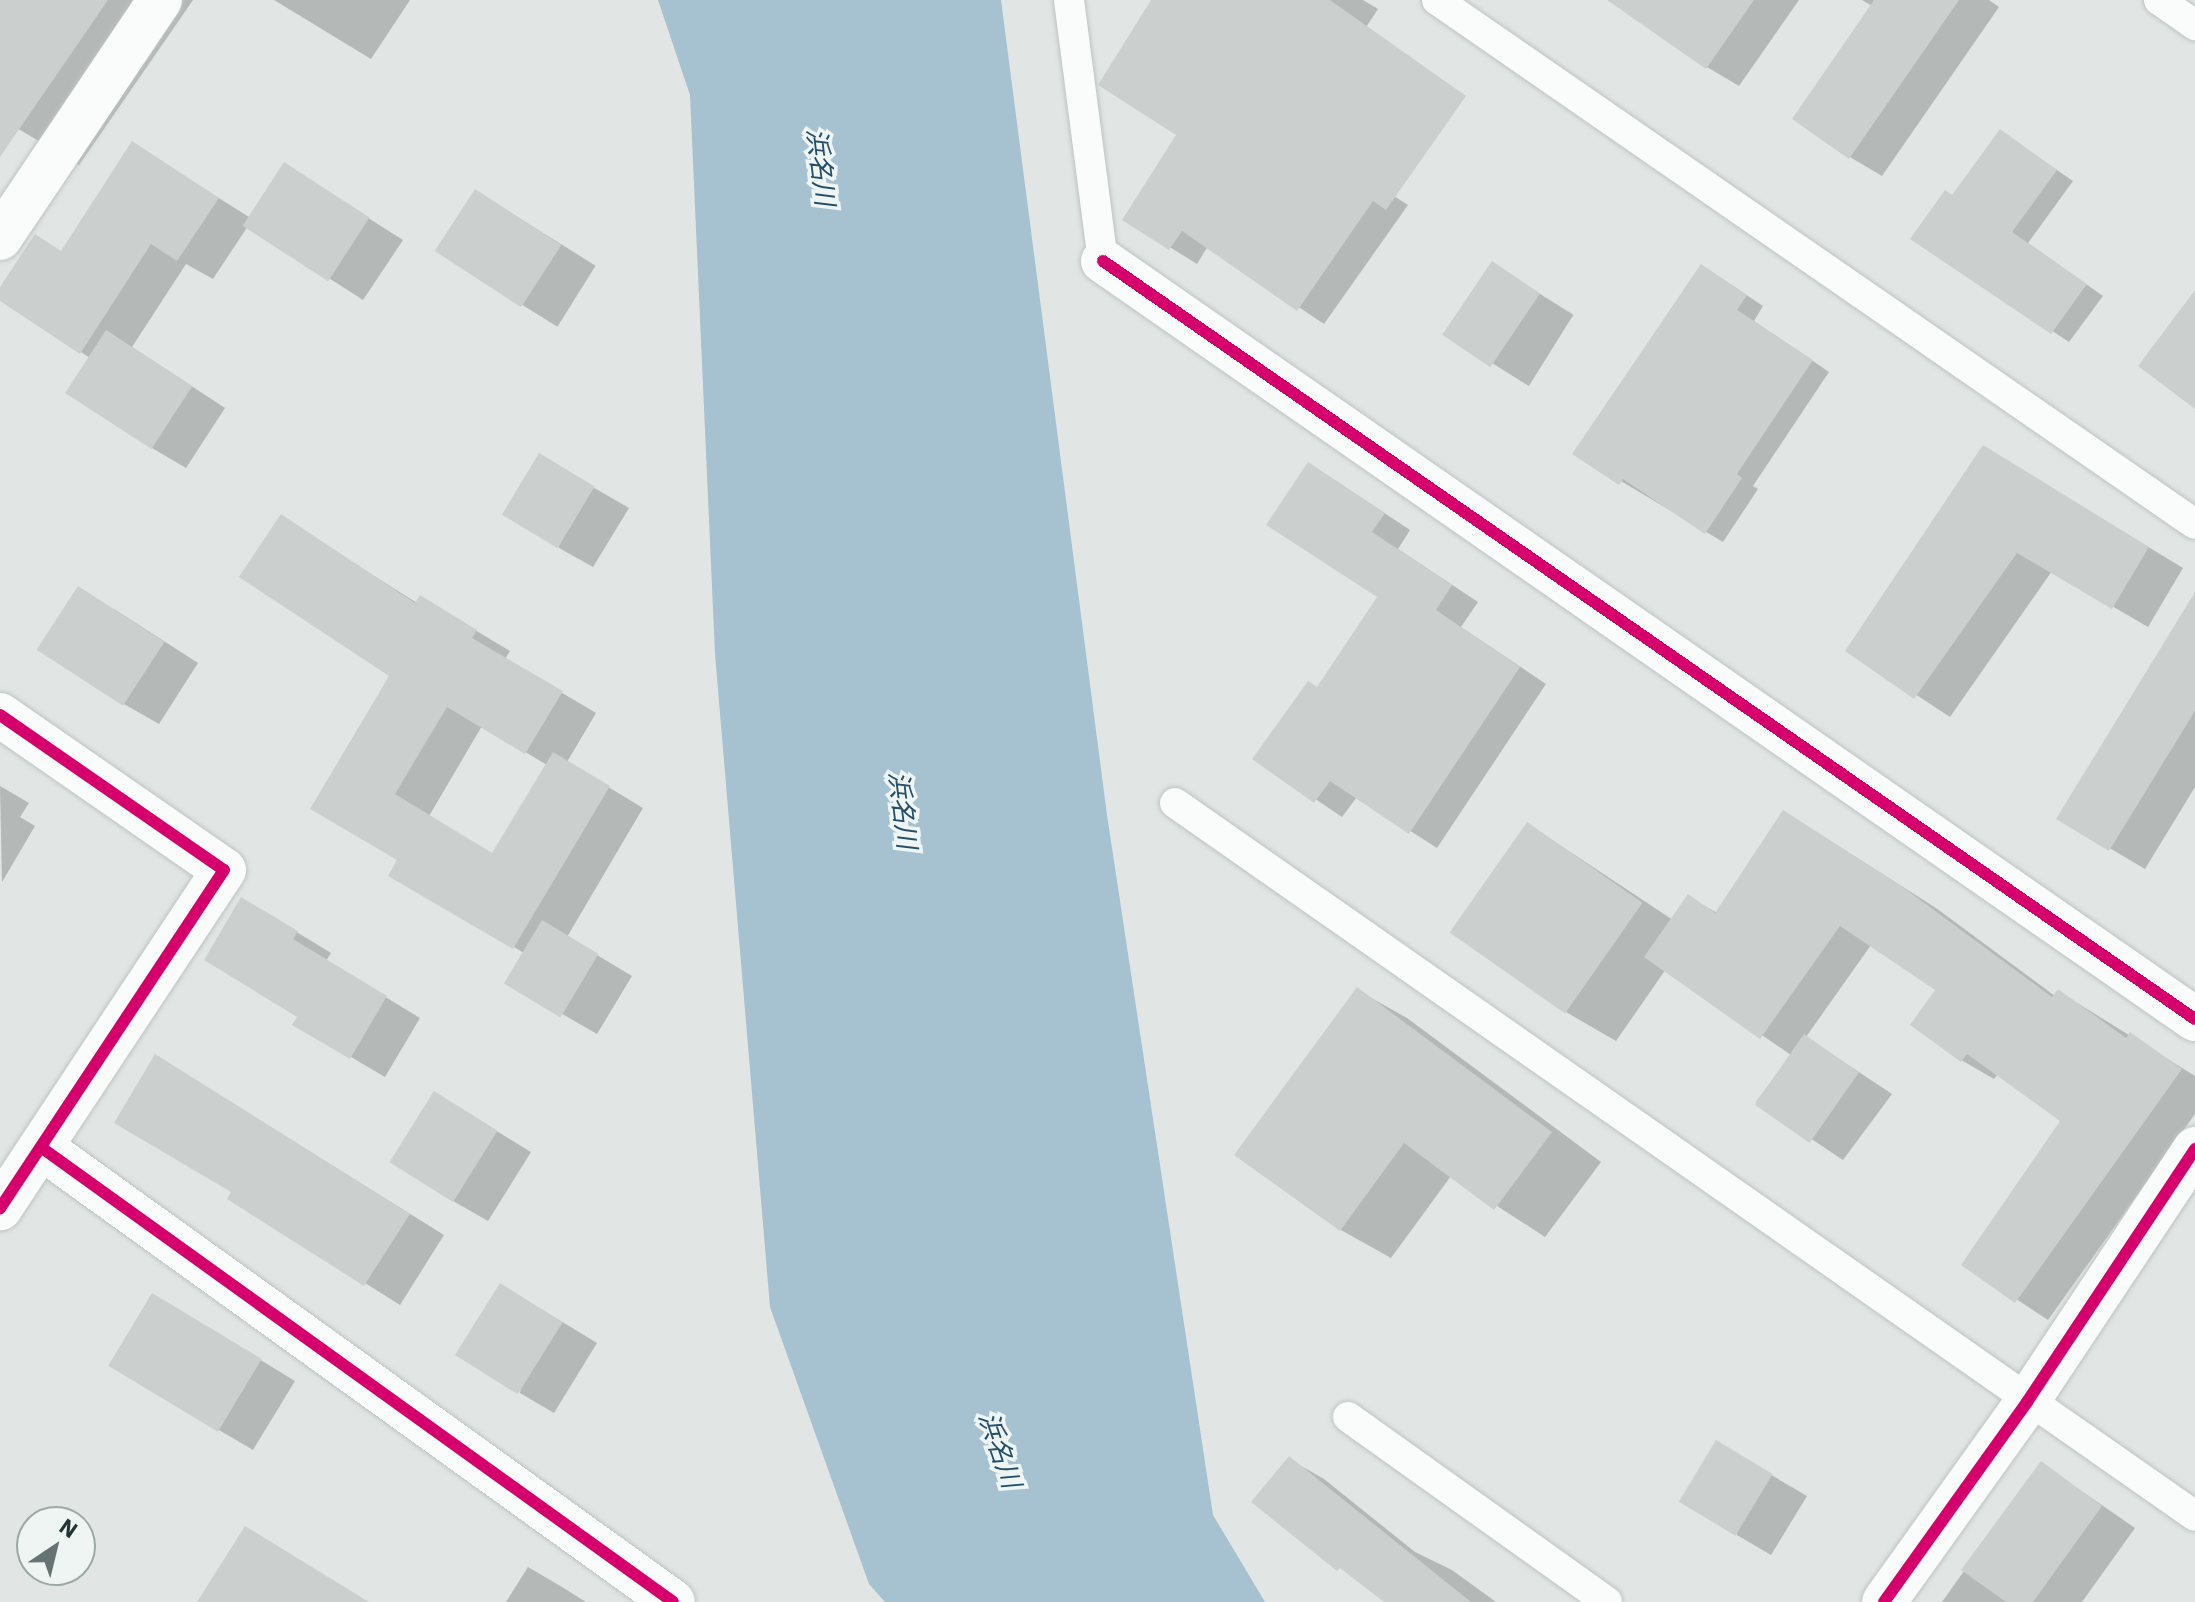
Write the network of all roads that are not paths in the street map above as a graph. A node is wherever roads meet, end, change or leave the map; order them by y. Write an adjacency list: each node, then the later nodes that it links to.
1 (160, 0): 6 (street)
2 (1069, 0): 7 (lane)
3 (1437, 0): 8 (lane)
4 (2159, 0): 5 (lane)
5 (2195, 25)
6 (0, 238)
7 (1103, 261): 11 (street)
8 (2195, 524)
9 (0, 715): 12 (street)
10 (1175, 803): 15 (lane)
11 (2195, 1019)
12 (42, 1148): 14 (street); 18 (street)
13 (2195, 1149): 15 (street)
14 (0, 1209)
15 (2027, 1402): 17 (lane); 20 (street)
16 (1348, 1417): 19 (lane)
17 (2195, 1516)
18 (673, 1602)
19 (1607, 1602)
20 (1884, 1602)

